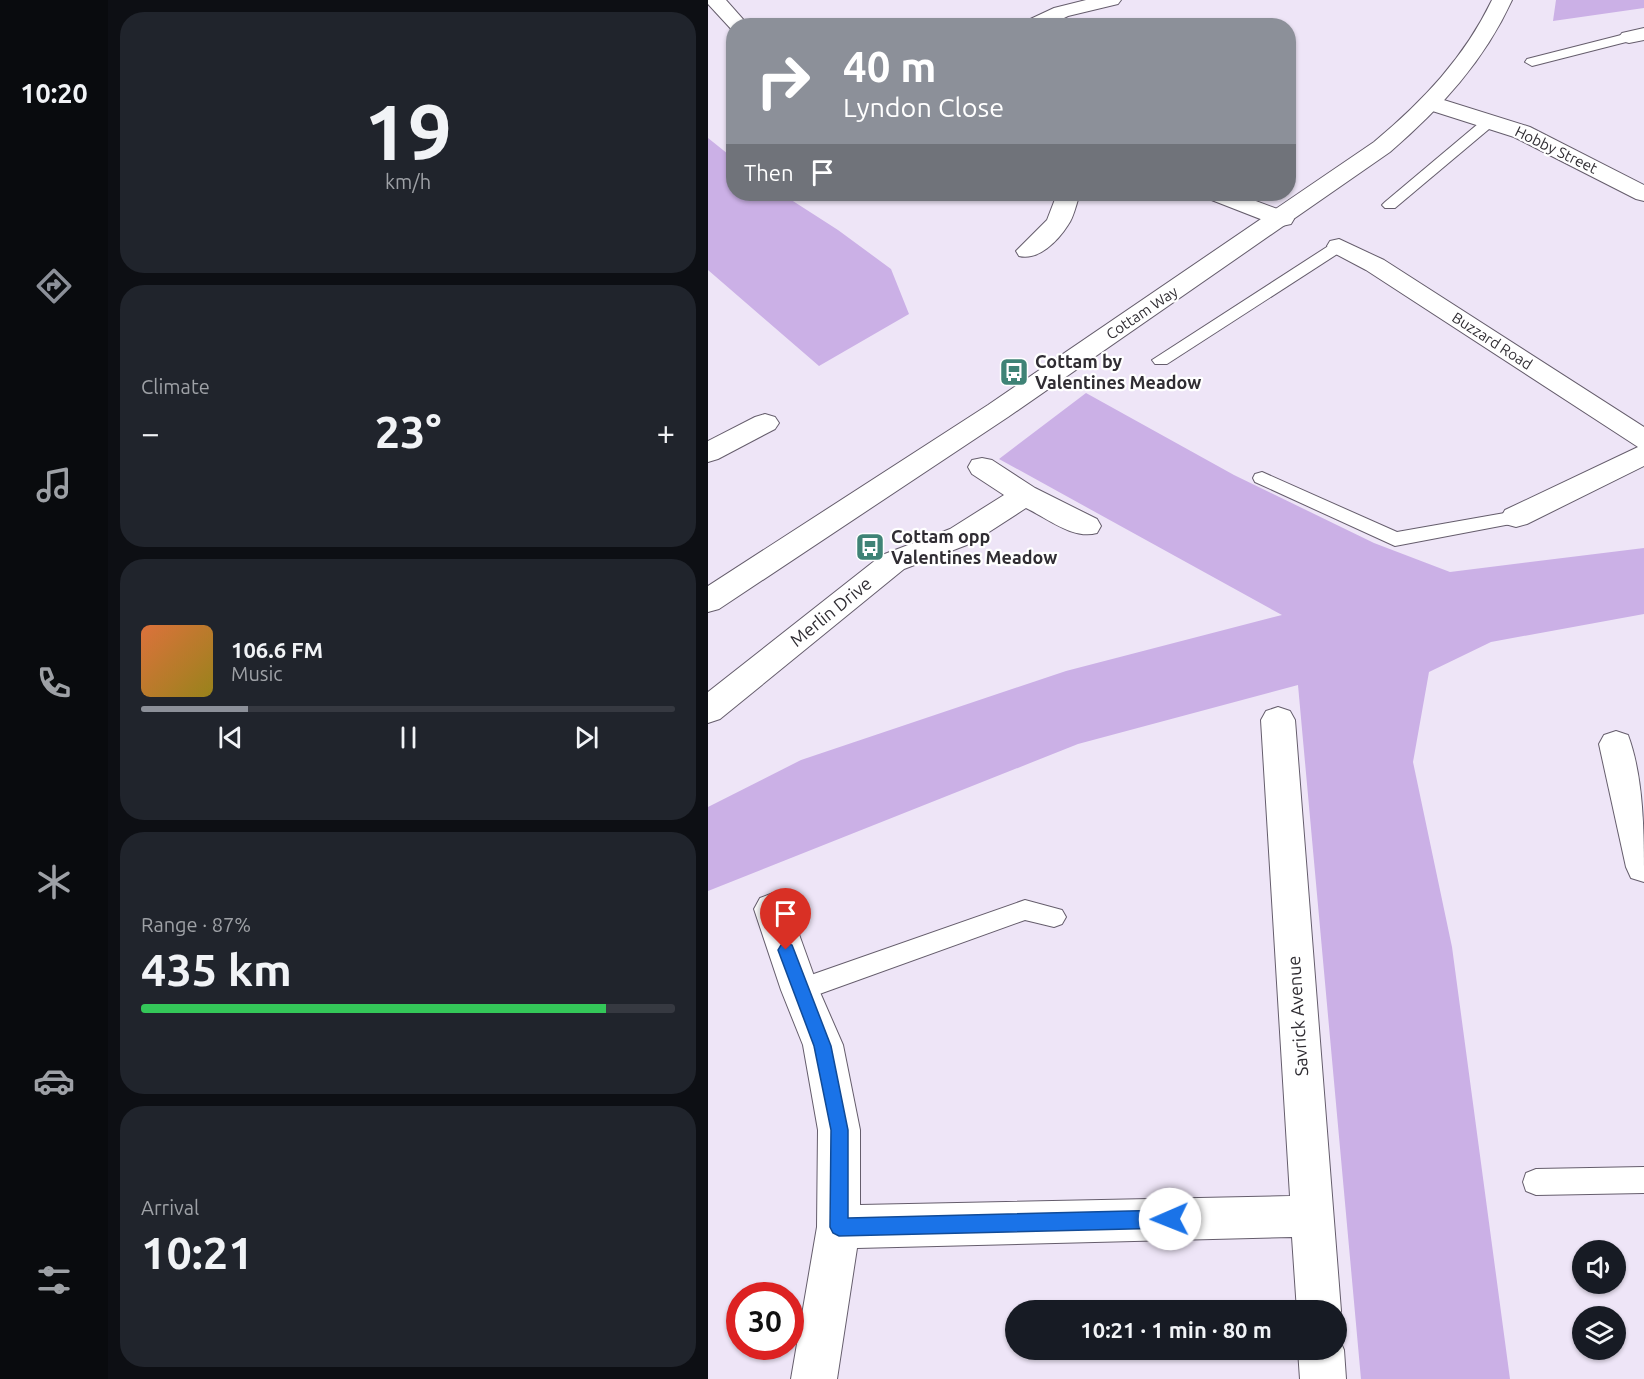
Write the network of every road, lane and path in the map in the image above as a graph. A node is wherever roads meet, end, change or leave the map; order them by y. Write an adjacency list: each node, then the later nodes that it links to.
1 (715, 0): 4 (street)
2 (1112, 0): 5 (street)
3 (1502, 0): 8 (street, Cottam Way)
4 (732, 18)
5 (1048, 18)
6 (1636, 36): 7 (lane)
7 (1532, 62)
8 (1431, 103): 9 (street, Hobby Street); 14 (street, Cottam Way)
9 (1490, 121): 10 (street, Hobby Street); 13 (lane)
10 (1644, 194)
11 (1066, 201): 16 (street)
12 (1235, 201): 14 (street)
13 (1390, 205)
14 (1282, 219): 27 (street, Cottam Way)
15 (1339, 246): 17 (lane); 19 (street, Buzzard Road)
16 (1028, 251)
17 (1161, 360)
18 (765, 423): 20 (street)
19 (1644, 440)
20 (710, 449)
21 (1644, 455): 25 (street)
22 (982, 467): 24 (street)
23 (1262, 478): 25 (lane)
24 (1025, 495): 26 (street); 28 (street, Merlin Drive)
25 (1516, 517)
26 (1086, 526)
27 (708, 601)
28 (708, 710)
29 (1278, 720): 37 (street, Savrick Avenue)
30 (1616, 744): 31 (street)
31 (1644, 867)
32 (772, 909): 34 (street)
33 (1053, 916): 34 (lane)
34 (800, 990): 38 (street)
35 (1644, 1180): 36 (lane)
36 (1536, 1182)
37 (1312, 1216): 38 (street); 39 (street, Savrick Avenue)
38 (839, 1227): 41 (street)
39 (1317, 1300)
40 (1322, 1360): 42 (street)
41 (814, 1379)
42 (1323, 1379)

